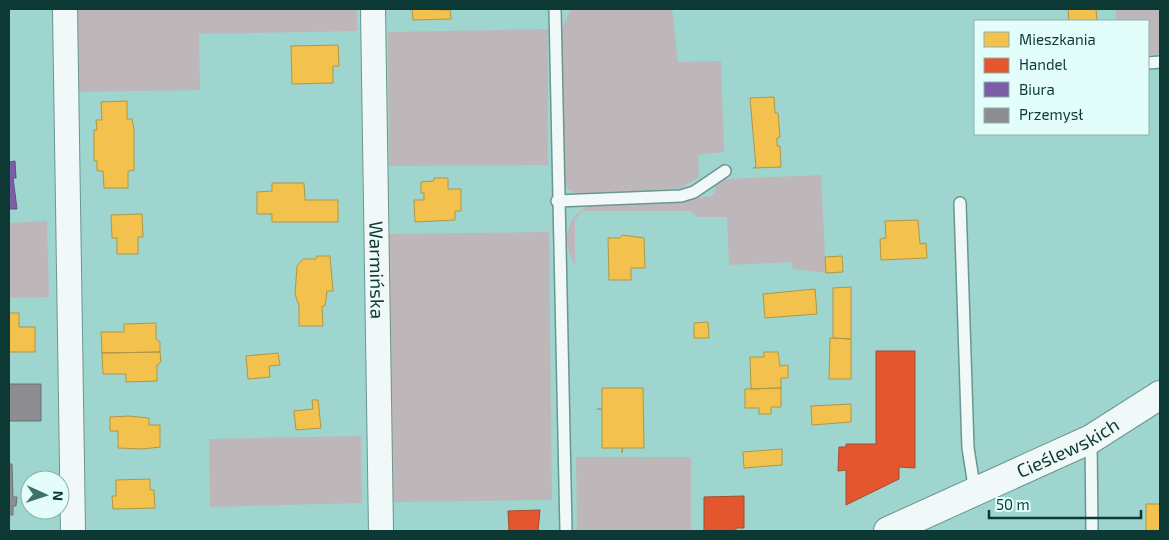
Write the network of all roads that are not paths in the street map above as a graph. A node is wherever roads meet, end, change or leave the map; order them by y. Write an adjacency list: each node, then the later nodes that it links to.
1 (65, 9): 10 (street)
2 (373, 9): 11 (street, Warmińska)
3 (554, 9): 5 (lane)
4 (725, 171): 5 (lane)
5 (557, 201): 12 (lane)
6 (960, 203): 9 (lane)
7 (1160, 394): 8 (street, Cieślewskich)
8 (1091, 439): 9 (street, Cieślewskich); 14 (lane)
9 (975, 492): 13 (street, Cieślewskich)
10 (72, 531)
11 (381, 531)
12 (566, 531)
13 (888, 531)
14 (1092, 531)

